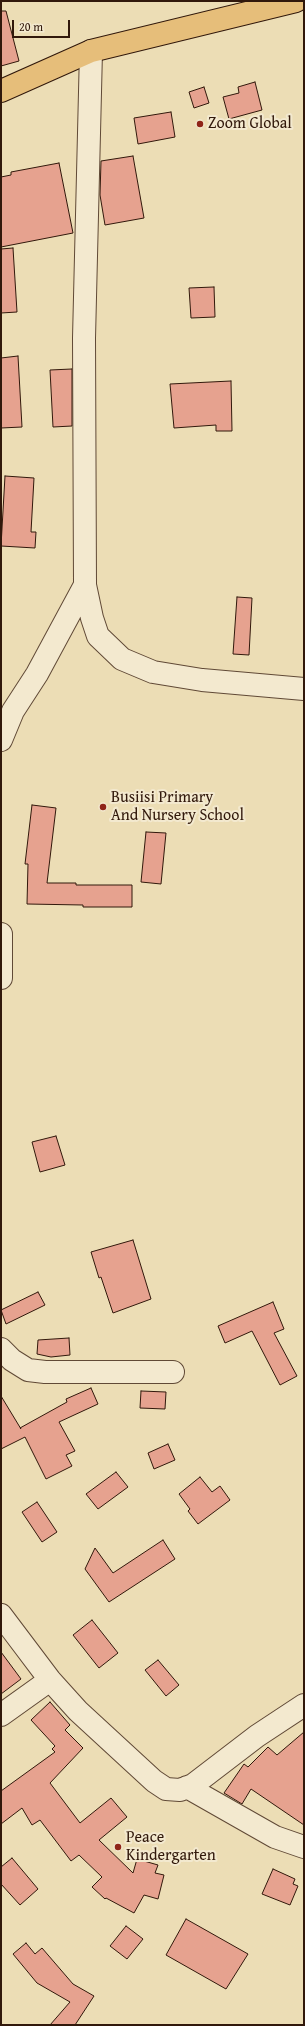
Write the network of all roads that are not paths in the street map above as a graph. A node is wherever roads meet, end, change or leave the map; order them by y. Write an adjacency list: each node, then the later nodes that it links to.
1 (296, 1): 2 (main road)
2 (91, 50): 3 (main road); 4 (street)
3 (1, 91)
4 (85, 585): 5 (street); 6 (street)
5 (304, 689)
6 (1, 740)
7 (1, 934): 8 (street)
8 (1, 978)
9 (1, 1350): 10 (street)
10 (172, 1372)
11 (1, 1615): 12 (street)
12 (50, 1680): 14 (street); 15 (street)
13 (304, 1705): 15 (street)
14 (1, 1715)
15 (187, 1787): 16 (street)
16 (304, 1847)

